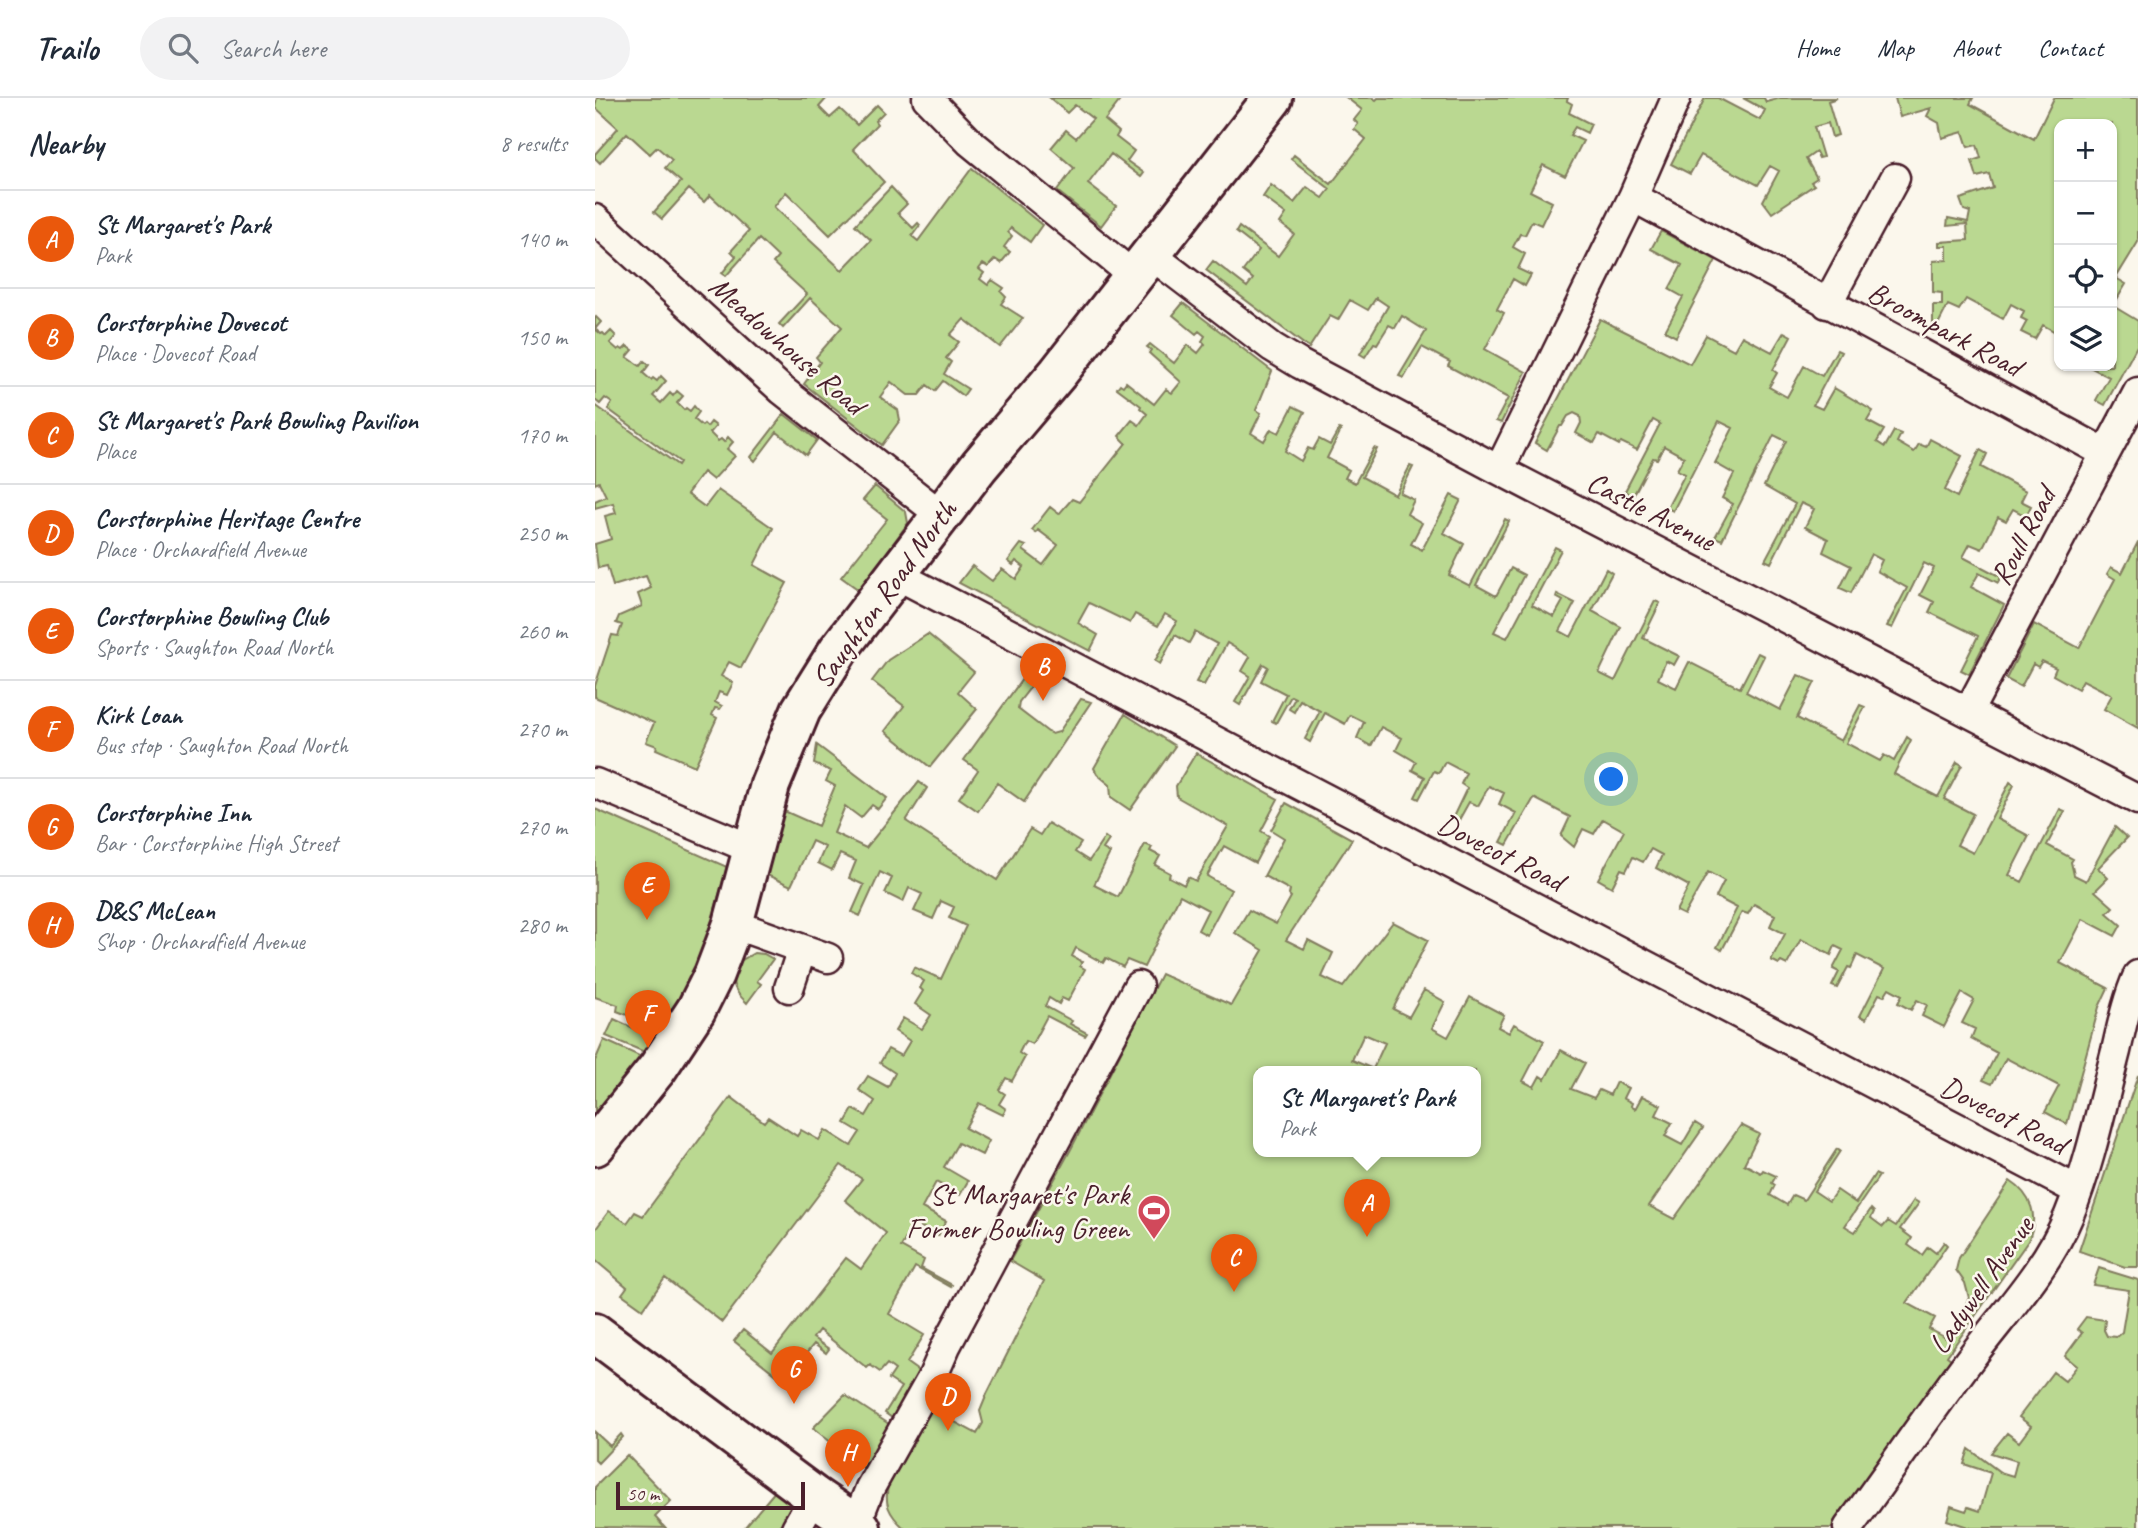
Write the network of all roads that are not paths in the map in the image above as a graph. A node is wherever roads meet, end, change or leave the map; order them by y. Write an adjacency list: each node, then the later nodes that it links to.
1 (926, 98): 7 (street, Castle Avenue)
2 (1273, 98): 7 (street, Saughton Road North)
3 (1676, 98): 5 (street)
4 (1895, 178): 8 (street, Broompark Road)
5 (1633, 197): 8 (street, Broompark Road); 11 (street)
6 (595, 219): 12 (street, Meadowhouse Road)
7 (1142, 265): 11 (street, Castle Avenue); 12 (street, Saughton Road North)
8 (1827, 304): 10 (street, Broompark Road)
9 (2138, 392): 10 (street, Roull Road)
10 (2105, 453): 14 (street, Roull Road)
11 (1499, 470): 14 (street, Castle Avenue)
12 (941, 515): 13 (street, Saughton Road North)
13 (895, 574): 17 (street, Saughton Road North); 23 (street, Dovecot Road)
14 (1968, 712): 16 (street, Castle Avenue)
15 (595, 783): 17 (street)
16 (2138, 800)
17 (754, 850): 18 (street, Saughton Road North)
18 (733, 925): 21 (street); 22 (street, Saughton Road North)
19 (2138, 975): 23 (street, Ladywell Avenue)
20 (1138, 986): 26 (street)
21 (789, 988)
22 (595, 1146)
23 (2077, 1190): 27 (street, Ladywell Avenue)
24 (595, 1332): 25 (street)
25 (805, 1512): 26 (street)
26 (859, 1526)
27 (1852, 1527)

